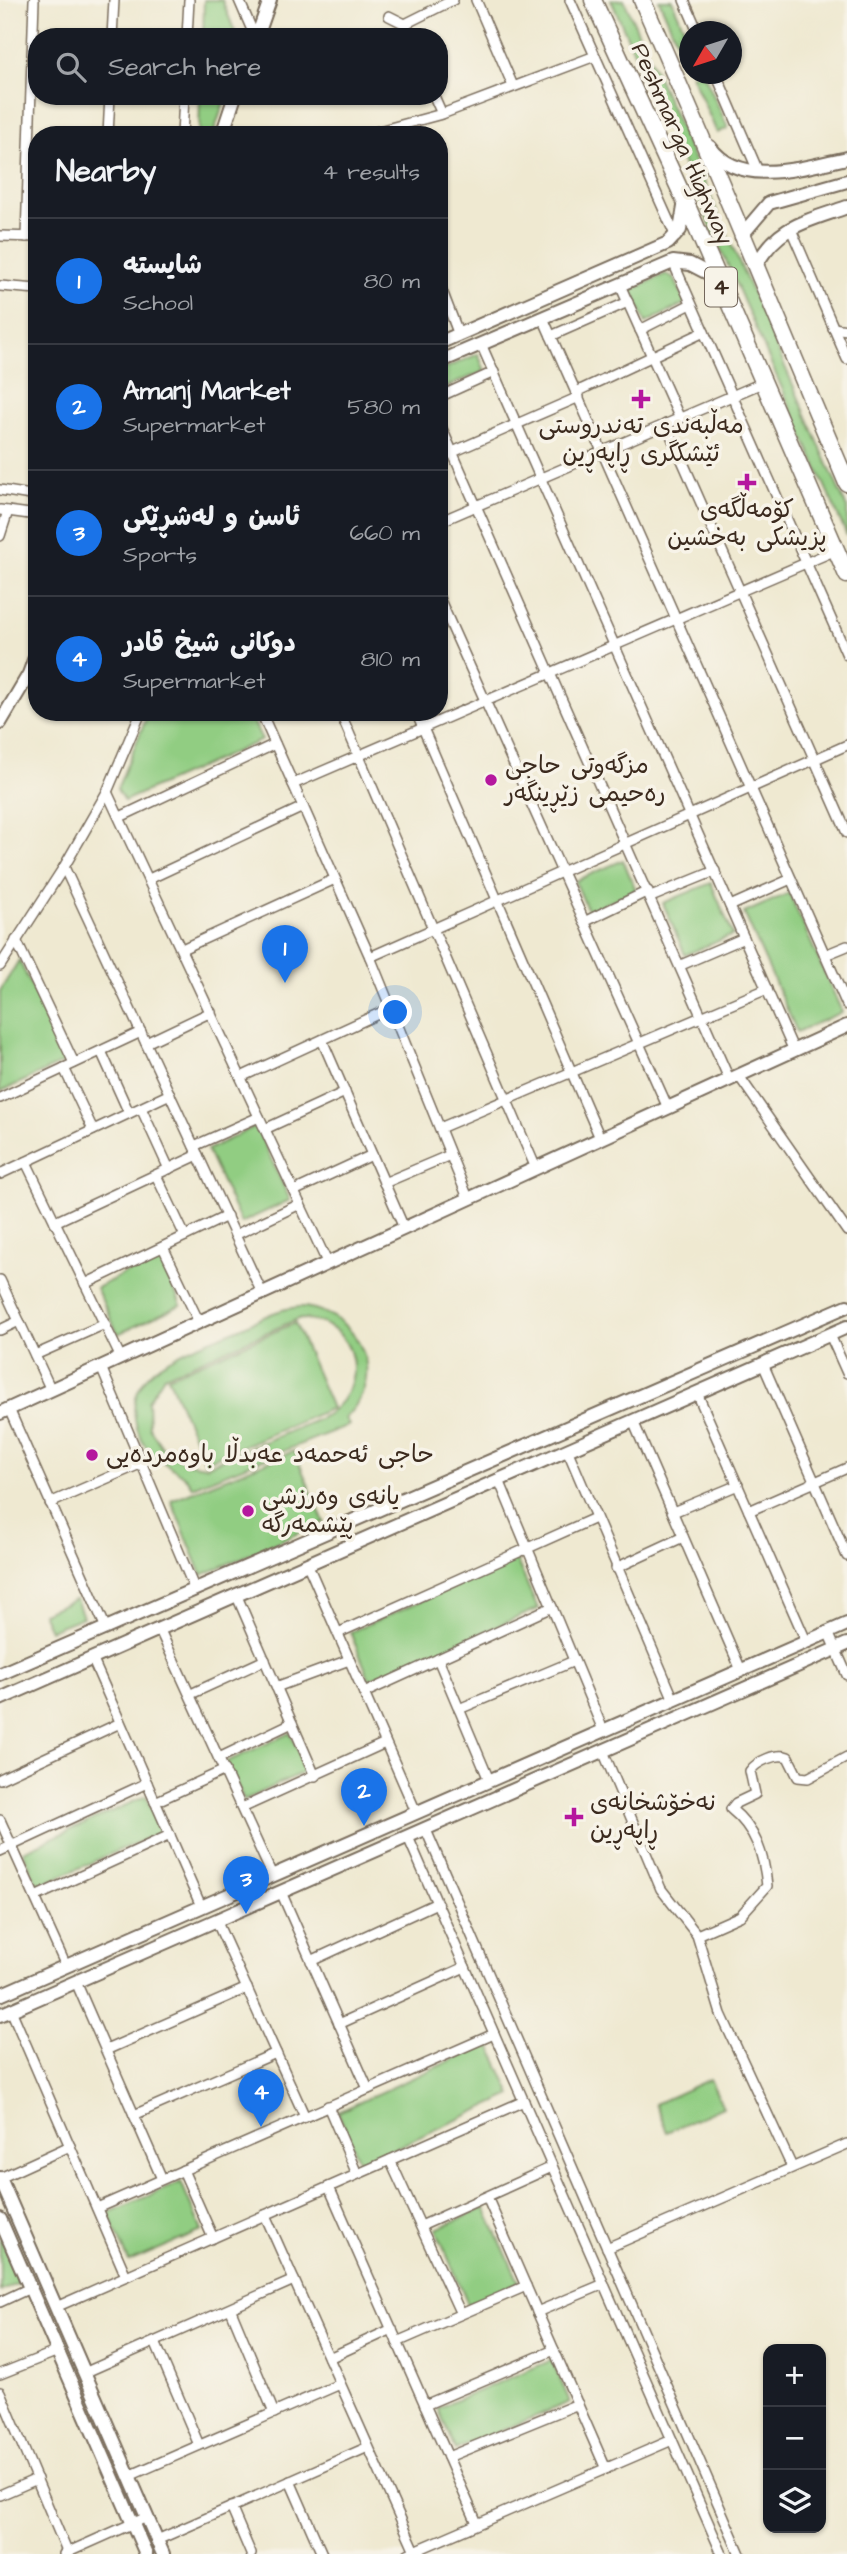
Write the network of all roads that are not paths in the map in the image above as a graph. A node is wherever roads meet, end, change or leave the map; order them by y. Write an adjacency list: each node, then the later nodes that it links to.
1 (34, 0): 15 (street)
2 (114, 0): 16 (street)
3 (189, 0): 17 (street)
4 (239, 0): 18 (street)
5 (270, 0): 19 (street)
6 (453, 0): 14 (street)
7 (476, 0): 23 (street)
8 (570, 0): 21 (street)
9 (593, 0): 40 (highway, Peshmarga Highway / 4)
10 (642, 0): 35 (highway, Peshmarga Highway / 4)
11 (684, 0): 13 (street)
12 (389, 16): 14 (street)
13 (693, 21)
14 (405, 24): 20 (street)
15 (33, 28)
16 (112, 28)
17 (187, 28)
18 (252, 28)
19 (259, 28)
20 (407, 28)
21 (595, 56): 23 (street); 46 (street)
22 (720, 84): 37 (street)
23 (513, 86): 29 (street)
24 (30, 105): 30 (street)
25 (110, 105): 31 (street)
26 (184, 105): 32 (street)
27 (232, 105): 33 (street)
28 (438, 105): 29 (street)
29 (442, 114): 34 (street)
30 (30, 126)
31 (108, 126)
32 (183, 126)
33 (225, 126)
34 (397, 126)
35 (705, 141): 37 (street); 44 (highway, Peshmarga Highway / 4)
36 (847, 158): 37 (street)
37 (758, 171)
38 (28, 178): 45 (street)
39 (847, 181): 44 (street)
40 (685, 201): 46 (street); 49 (highway, Peshmarga Highway / 4)
41 (847, 207): 42 (street)
42 (790, 227): 48 (street); 57 (street)
43 (0, 236): 45 (street)
44 (741, 236): 48 (highway, Peshmarga Highway / 4)
45 (26, 237)
46 (676, 237): 61 (street)
47 (673, 262): 49 (street); 50 (street); 54 (street)
48 (755, 267): 81 (highway, Peshmarga Highway / 4)
49 (717, 278): 69 (highway, Peshmarga Highway / 4)
50 (620, 285): 53 (street); 56 (street)
51 (1, 289): 52 (street)
52 (28, 289)
53 (628, 302): 58 (street); 62 (street)
54 (691, 304): 58 (street); 60 (street)
55 (448, 306): 61 (street)
56 (543, 318): 62 (street); 64 (street)
57 (832, 328): 59 (street); 67 (street)
58 (640, 330): 65 (street)
59 (847, 330)
60 (704, 332): 65 (street); 72 (street)
61 (459, 335): 63 (street)
62 (551, 336): 71 (street)
63 (448, 339)
64 (481, 344): 66 (street); 68 (street)
65 (652, 356): 71 (street); 73 (street)
66 (448, 358)
67 (847, 359)
68 (494, 372): 70 (street); 74 (street)
69 (762, 383): 72 (street); 89 (highway, Peshmarga Highway / 4)
70 (448, 393)
71 (578, 394): 74 (street); 77 (street)
72 (732, 397): 73 (street); 90 (street)
73 (680, 419): 75 (street)
74 (517, 424): 78 (street); 80 (street)
75 (666, 424): 77 (street); 92 (street)
76 (448, 445): 78 (street)
77 (604, 451): 80 (street); 93 (street)
78 (451, 453): 79 (street); 84 (street)
79 (448, 454)
80 (542, 478): 84 (street); 95 (street)
81 (847, 483)
82 (0, 490): 83 (street)
83 (28, 495)
84 (475, 507): 87 (street); 97 (street)
85 (4, 510): 86 (street); 88 (street)
86 (28, 514)
87 (448, 518)
88 (0, 536)
89 (836, 550): 90 (street); 91 (highway, Peshmarga Highway / 4)
90 (806, 562): 92 (street); 96 (street)
91 (847, 575)
92 (740, 590): 93 (street); 111 (street)
93 (677, 617): 95 (street); 113 (street)
94 (448, 618): 99 (street)
95 (615, 644): 97 (street); 116 (street)
96 (847, 656)
97 (549, 673): 99 (street); 119 (street)
98 (28, 676): 106 (street)
99 (485, 701): 100 (street); 121 (street)
100 (448, 717)
101 (137, 721): 114 (street)
102 (265, 721): 108 (street)
103 (344, 721): 110 (street)
104 (420, 721): 107 (street)
105 (439, 721): 107 (street)
106 (0, 723)
107 (423, 728): 110 (street); 127 (street)
108 (275, 744): 112 (street); 117 (street)
109 (847, 745): 111 (street)
110 (359, 756): 112 (street); 130 (street)
111 (814, 759): 113 (street); 118 (street)
112 (293, 784): 115 (street)
113 (751, 787): 116 (street); 125 (street)
114 (107, 792): 117 (street); 120 (street)
115 (303, 807): 123 (street); 124 (street)
116 (690, 814): 119 (street); 122 (street)
117 (120, 817): 123 (street)
118 (847, 833)
119 (626, 843): 121 (street); 126 (street)
120 (64, 867): 132 (street); 145 (street)
121 (562, 871): 127 (street); 129 (street)
122 (715, 871): 126 (street); 128 (street)
123 (149, 879): 134 (street)
124 (335, 879): 134 (street); 136 (street)
125 (792, 879): 128 (street); 135 (street)
126 (649, 894): 129 (street); 137 (street)
127 (497, 900): 130 (street); 153 (street)
128 (730, 906): 131 (street)
129 (584, 922): 148 (street)
130 (433, 929): 136 (street); 159 (street)
131 (744, 938): 137 (street); 139 (street)
132 (16, 940): 138 (street); 151 (street)
133 (847, 946): 135 (street)
134 (182, 949): 142 (street)
135 (825, 955): 140 (street)
136 (370, 957): 141 (street)
137 (681, 965): 143 (street)
138 (0, 966)
139 (766, 989): 143 (street); 150 (street)
140 (847, 1005)
141 (391, 1009): 146 (street); 164 (street)
142 (211, 1012): 147 (street); 154 (street)
143 (704, 1016): 148 (street); 155 (street)
144 (847, 1026): 150 (street)
145 (141, 1032): 147 (street); 149 (street)
146 (322, 1040): 154 (street); 156 (street)
147 (146, 1043): 157 (street)
148 (639, 1044): 153 (street); 161 (street)
149 (101, 1051): 151 (street); 162 (street)
150 (794, 1051): 155 (street)
151 (74, 1063): 152 (street)
152 (64, 1068): 158 (street); 166 (street)
153 (572, 1072): 159 (street); 167 (street)
154 (241, 1077): 163 (street)
155 (735, 1078): 161 (street); 183 (street)
156 (345, 1092): 165 (street); 169 (street)
157 (170, 1094): 160 (street); 168 (street)
158 (0, 1098)
159 (506, 1100): 164 (street); 172 (street)
160 (141, 1108): 162 (street); 173 (street)
161 (668, 1108): 167 (street)
162 (129, 1113): 166 (street)
163 (259, 1117): 165 (street); 168 (street)
164 (440, 1128): 170 (street)
165 (265, 1129): 177 (street)
166 (93, 1130): 171 (street)
167 (600, 1138): 172 (street)
168 (196, 1151): 173 (street); 180 (street)
169 (372, 1154): 176 (street); 177 (street)
170 (450, 1155): 176 (street); 178 (street)
171 (26, 1162): 174 (street); 181 (street)
172 (535, 1167): 178 (street)
173 (169, 1169): 175 (street)
174 (0, 1174)
175 (156, 1175): 181 (street); 185 (street)
176 (384, 1183): 182 (street)
177 (294, 1191): 179 (street)
178 (468, 1198): 182 (street)
179 (300, 1204): 184 (street); 187 (street)
180 (227, 1216): 184 (street); 185 (street)
181 (55, 1222): 189 (street)
182 (404, 1228): 187 (street)
183 (847, 1231)
184 (236, 1235): 190 (street)
185 (186, 1236): 186 (street)
186 (163, 1247): 189 (street); 193 (street)
187 (327, 1262): 190 (street)
188 (0, 1280): 192 (street)
189 (85, 1284): 194 (street)
190 (262, 1293): 193 (street)
191 (847, 1306): 196 (street)
192 (19, 1321): 197 (street); 200 (street)
193 (199, 1322): 201 (street)
194 (105, 1324): 200 (street); 201 (street)
195 (847, 1327): 198 (street)
196 (791, 1330): 199 (street); 208 (street)
197 (0, 1331)
198 (830, 1335): 199 (street); 204 (street)
199 (799, 1348): 202 (street)
200 (35, 1355): 205 (street)
201 (121, 1357): 203 (street)
202 (763, 1364): 206 (street); 215 (street)
203 (102, 1367): 205 (street); 212 (street)
204 (847, 1373)
205 (51, 1390): 207 (street)
206 (697, 1393): 209 (street); 216 (street)
207 (5, 1411): 217 (street)
208 (594, 1417): 210 (street); 221 (street)
209 (633, 1421): 210 (street); 219 (street)
210 (602, 1434): 211 (street)
211 (567, 1449): 214 (street); 220 (street)
212 (142, 1463): 217 (street); 229 (street)
213 (847, 1468): 215 (street)
214 (499, 1480): 223 (street); 225 (street)
215 (815, 1483): 218 (street); 224 (street)
216 (738, 1485): 218 (street); 219 (street)
217 (50, 1503): 233 (street)
218 (749, 1511): 237 (street)
219 (673, 1512): 222 (street)
220 (595, 1518): 225 (street); 228 (street)
221 (352, 1523): 223 (street); 229 (street)
222 (683, 1537): 228 (street); 246 (street)
223 (359, 1539): 227 (street)
224 (844, 1543): 226 (street)
225 (527, 1546): 231 (street); 236 (street)
226 (847, 1556)
227 (307, 1563): 230 (street); 236 (street)
228 (616, 1568): 253 (street)
229 (195, 1590): 233 (street)
230 (236, 1594): 234 (street); 242 (street)
231 (552, 1607): 241 (street); 244 (street)
232 (847, 1624): 235 (street)
233 (106, 1628): 239 (street)
234 (159, 1628): 240 (street); 251 (street)
235 (828, 1632): 237 (street); 238 (street)
236 (338, 1633): 243 (street)
237 (807, 1643): 246 (street)
238 (841, 1646): 248 (street); 259 (street)
239 (60, 1648): 245 (street); 247 (street)
240 (92, 1658): 245 (street); 255 (street)
241 (438, 1659): 250 (street); 254 (street)
242 (265, 1660): 249 (street); 251 (street)
243 (349, 1660): 249 (street); 250 (street)
244 (575, 1661): 254 (street); 257 (street)
245 (68, 1668): 252 (street)
246 (741, 1670): 253 (street)
247 (0, 1674)
248 (847, 1675)
249 (276, 1687): 256 (street)
250 (363, 1693): 258 (street)
251 (191, 1694): 261 (street)
252 (0, 1699)
253 (674, 1700): 257 (street)
254 (459, 1709): 265 (street)
255 (120, 1723): 264 (street); 266 (street)
256 (292, 1723): 261 (street); 263 (street)
257 (603, 1730): 265 (street)
258 (386, 1743): 263 (street); 269 (street)
259 (603, 1751): 271 (street); 282 (street)
260 (847, 1757): 282 (street)
261 (219, 1758): 262 (street)
262 (225, 1770): 267 (street); 268 (street)
263 (315, 1776): 268 (street)
264 (0, 1779)
265 (489, 1780): 269 (street)
266 (147, 1783): 267 (street); 274 (street)
267 (155, 1802): 272 (street)
268 (242, 1808): 276 (street)
269 (416, 1812): 276 (street)
270 (0, 1820): 274 (street)
271 (426, 1830): 273 (street); 296 (street)
272 (170, 1835): 278 (street); 280 (street)
273 (408, 1837): 277 (street); 279 (street)
274 (12, 1846): 275 (street); 278 (street)
275 (0, 1851)
276 (272, 1875): 280 (street)
277 (281, 1892): 281 (street); 284 (street)
278 (35, 1897): 286 (street)
279 (437, 1903): 284 (street); 287 (street)
280 (201, 1906): 283 (street)
281 (216, 1920): 285 (street); 289 (street)
282 (697, 1936): 307 (street)
283 (107, 1948): 285 (street); 286 (street)
284 (311, 1961): 292 (street)
285 (115, 1965): 288 (street)
286 (66, 1966): 290 (street)
287 (465, 1967): 292 (street); 293 (street)
288 (76, 1982): 291 (street); 294 (street)
289 (247, 1988): 294 (street); 295 (street)
290 (0, 1995)
291 (6, 2012): 304 (street)
292 (339, 2024): 298 (street)
293 (494, 2034): 297 (street); 298 (street)
294 (106, 2050): 301 (street)
295 (276, 2053): 301 (street); 302 (street)
296 (531, 2072): 297 (street); 319 (street)
297 (514, 2080): 299 (street)
298 (368, 2089): 300 (street)
299 (524, 2101): 305 (street); 306 (street)
300 (328, 2106): 302 (street); 309 (street)
301 (134, 2115): 311 (street)
302 (305, 2117): 308 (street)
303 (847, 2144): 307 (street)
304 (70, 2146): 310 (street); 314 (street)
305 (390, 2160): 309 (street); 317 (street)
306 (552, 2167): 313 (street); 322 (street)
307 (792, 2167): 319 (street)
308 (183, 2170): 311 (street); 318 (street)
309 (357, 2174): 312 (street)
310 (0, 2178): 326 (street)
311 (162, 2179): 314 (street)
312 (329, 2187): 315 (street); 330 (street)
313 (487, 2197): 317 (street); 323 (street)
314 (97, 2208): 320 (street)
315 (265, 2215): 318 (street); 321 (street)
316 (2, 2226): 324 (street)
317 (421, 2226): 329 (street)
318 (213, 2238): 320 (street)
319 (607, 2248): 349 (street)
320 (126, 2276): 326 (street)
321 (294, 2280): 327 (street); 335 (street)
322 (604, 2284): 328 (street); 343 (street)
323 (526, 2286): 328 (street); 329 (street)
324 (30, 2288): 325 (street); 334 (street)
325 (0, 2302)
326 (56, 2307): 336 (street)
327 (231, 2310): 331 (street); 342 (street)
328 (537, 2312): 333 (street)
329 (461, 2314): 332 (street)
330 (392, 2329): 332 (street); 335 (street)
331 (155, 2342): 336 (street); 344 (street)
332 (397, 2342): 341 (street)
333 (554, 2350): 340 (street); 341 (street)
334 (58, 2351): 337 (street); 357 (street)
335 (329, 2358): 338 (street)
336 (84, 2373): 348 (street)
337 (0, 2374)
338 (340, 2384): 342 (street); 345 (street)
339 (0, 2392): 350 (street)
340 (578, 2404): 346 (street); 347 (street)
341 (425, 2405): 346 (street)
342 (274, 2413): 344 (street)
343 (672, 2440): 347 (street); 352 (street)
344 (200, 2445): 348 (street)
345 (369, 2447): 351 (street); 360 (street)
346 (448, 2458): 356 (street)
347 (606, 2469): 356 (street)
348 (129, 2476): 355 (street)
349 (706, 2476): 352 (street); 366 (street)
350 (37, 2479): 353 (street); 359 (street)
351 (290, 2482): 354 (street); 364 (street)
352 (691, 2483): 365 (street)
353 (0, 2495)
354 (231, 2507): 358 (street); 363 (street)
355 (147, 2517): 357 (street); 358 (street)
356 (477, 2523): 360 (street)
357 (133, 2524): 359 (street); 361 (street)
358 (156, 2540): 362 (street)
359 (67, 2553)
360 (412, 2553)
361 (146, 2554)
362 (163, 2554)
363 (251, 2554)
364 (322, 2554)
365 (722, 2554)
366 (740, 2554)

